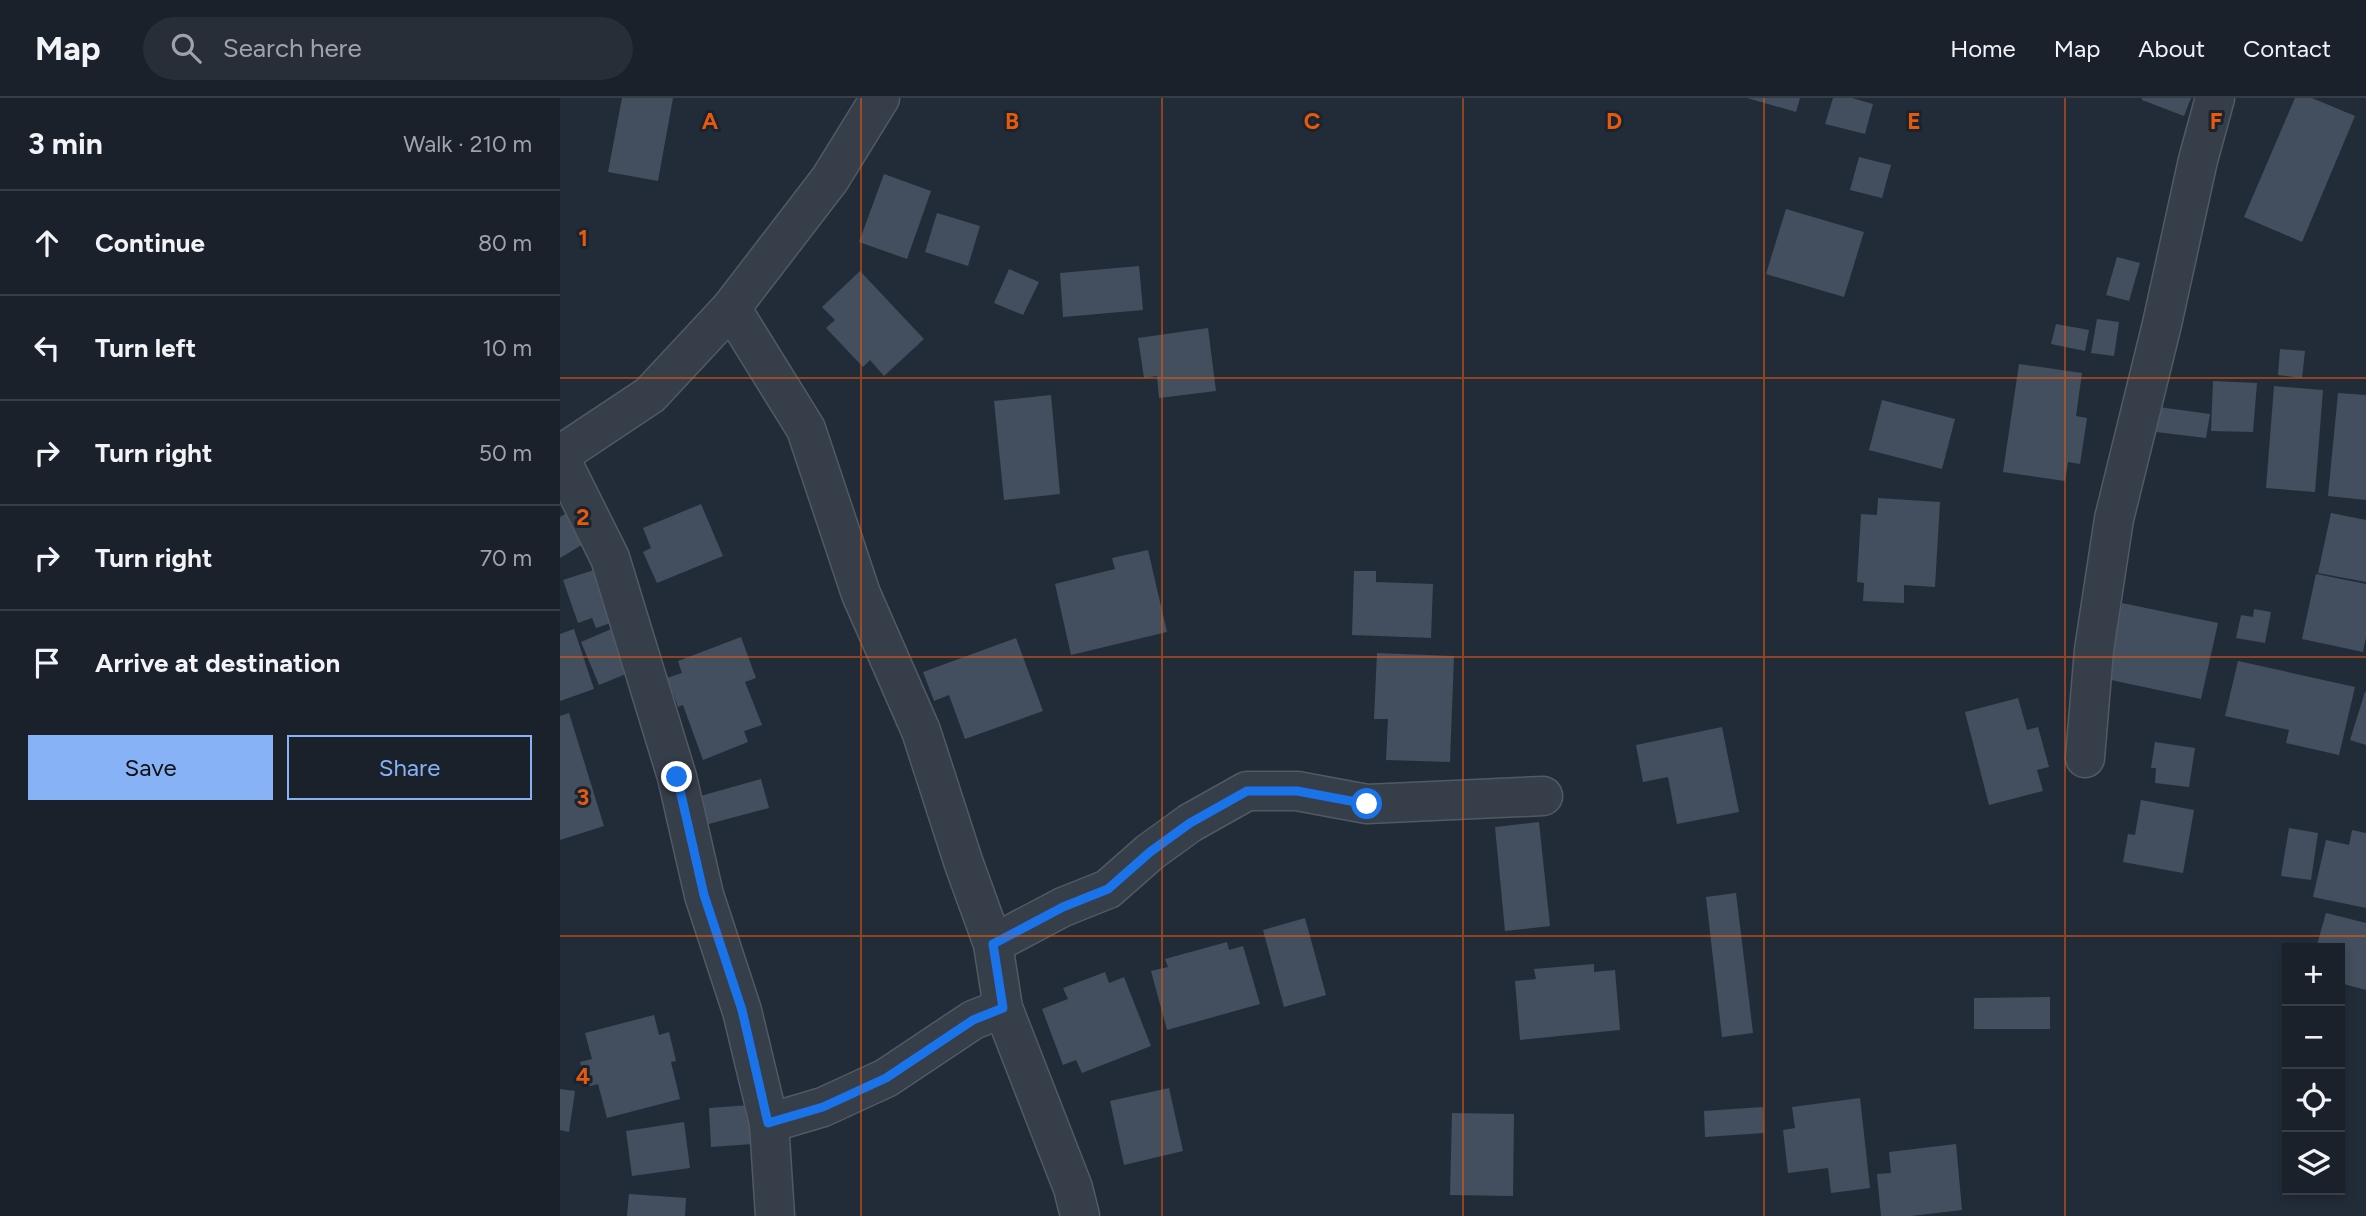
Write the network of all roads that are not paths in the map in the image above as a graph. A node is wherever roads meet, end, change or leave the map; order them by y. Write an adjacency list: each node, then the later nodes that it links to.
1 (880, 98): 3 (street)
2 (2216, 98): 5 (street)
3 (731, 308): 4 (street); 7 (street)
4 (560, 456): 9 (street)
5 (2085, 758)
6 (1543, 796): 7 (street)
7 (993, 944): 8 (street)
8 (1003, 1008): 9 (street); 11 (street)
9 (768, 1123): 10 (street)
10 (775, 1216)
11 (1080, 1216)

